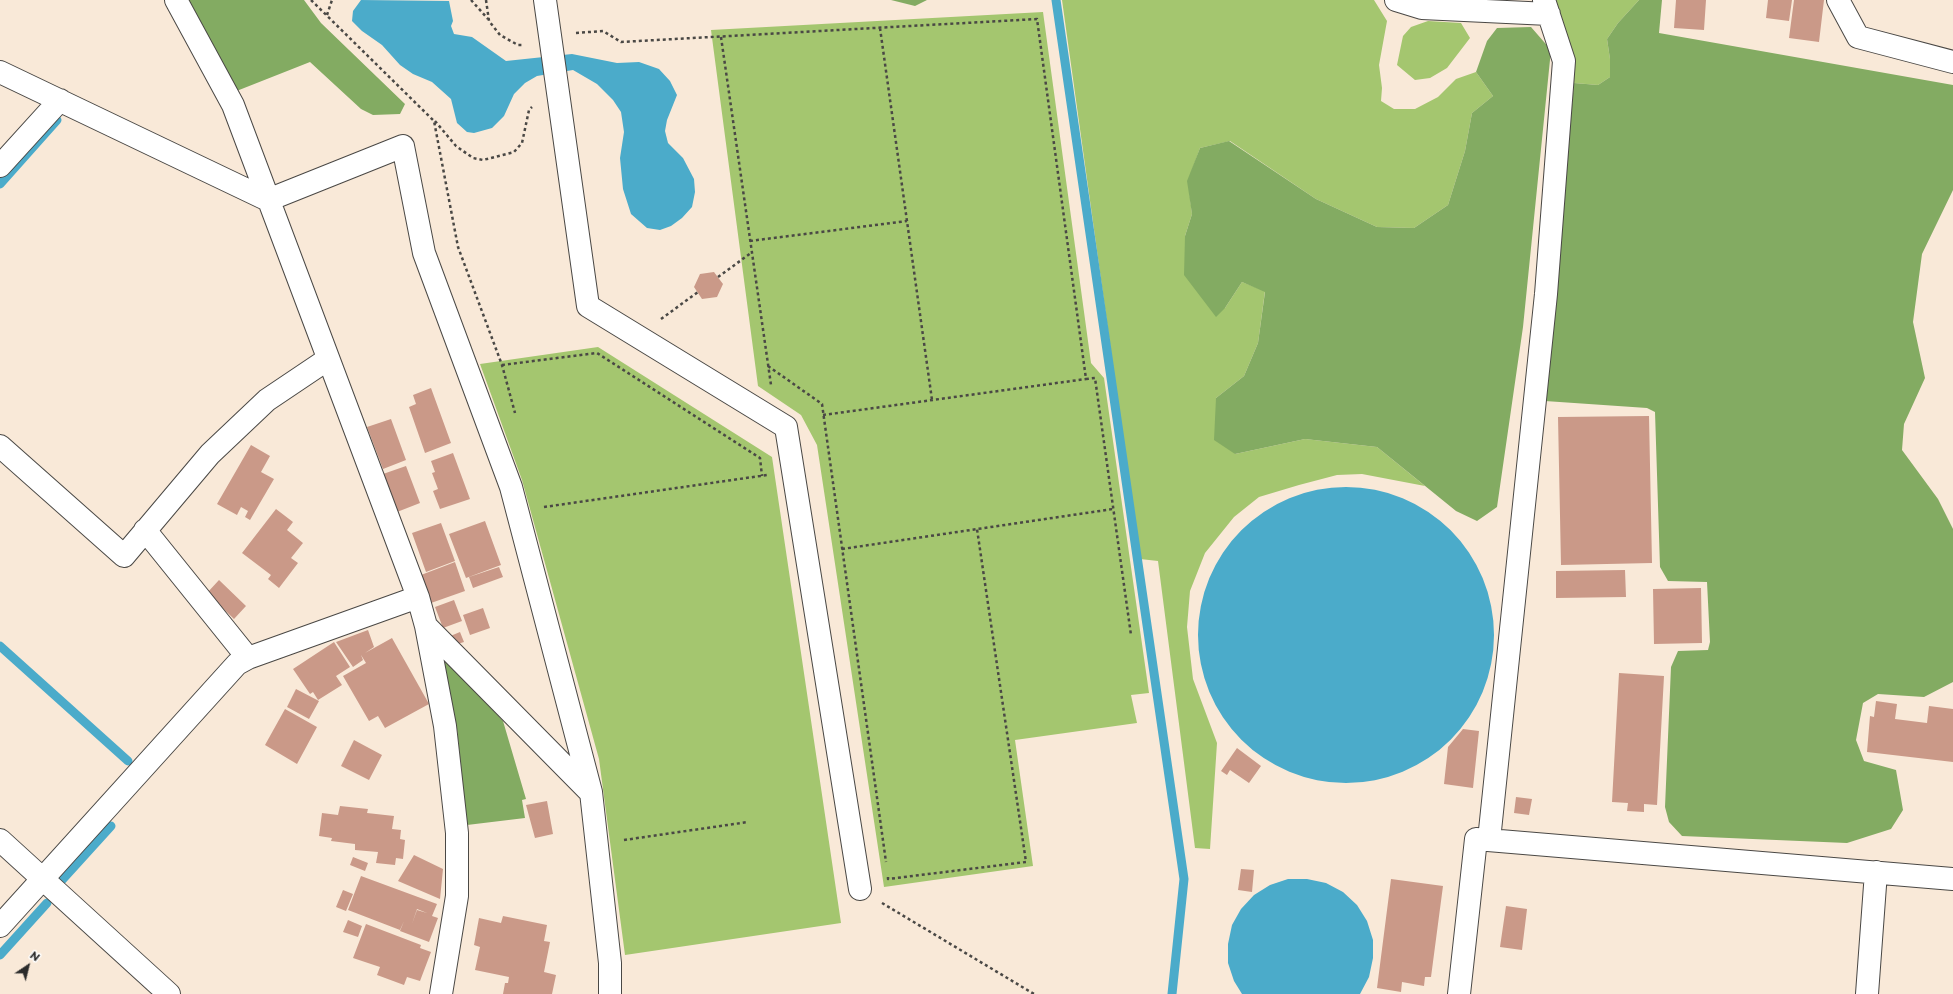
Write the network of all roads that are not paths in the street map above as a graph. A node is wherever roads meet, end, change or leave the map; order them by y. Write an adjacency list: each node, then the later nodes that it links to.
1 (176, 0): 10 (street)
2 (545, 0): 23 (street)
3 (1396, 0): 5 (street)
4 (1838, 0): 6 (street)
5 (1547, 7): 19 (street)
6 (1953, 62)
7 (0, 72): 8 (street)
8 (60, 100): 9 (street); 10 (street)
9 (0, 166)
10 (268, 200): 11 (street); 17 (street)
11 (328, 359): 13 (street); 14 (street)
12 (0, 446): 13 (street)
13 (145, 530): 16 (street)
14 (418, 596): 15 (street); 16 (street)
15 (426, 626): 17 (street); 26 (street)
16 (248, 658): 21 (street)
17 (591, 792): 27 (street)
18 (0, 840): 21 (street)
19 (1489, 840): 20 (street); 28 (street)
20 (1876, 872): 22 (street); 29 (street)
21 (43, 879): 24 (street); 25 (street)
22 (1953, 879)
23 (860, 889)
24 (0, 926)
25 (169, 994)
26 (440, 994)
27 (610, 994)
28 (1460, 994)
29 (1867, 994)

